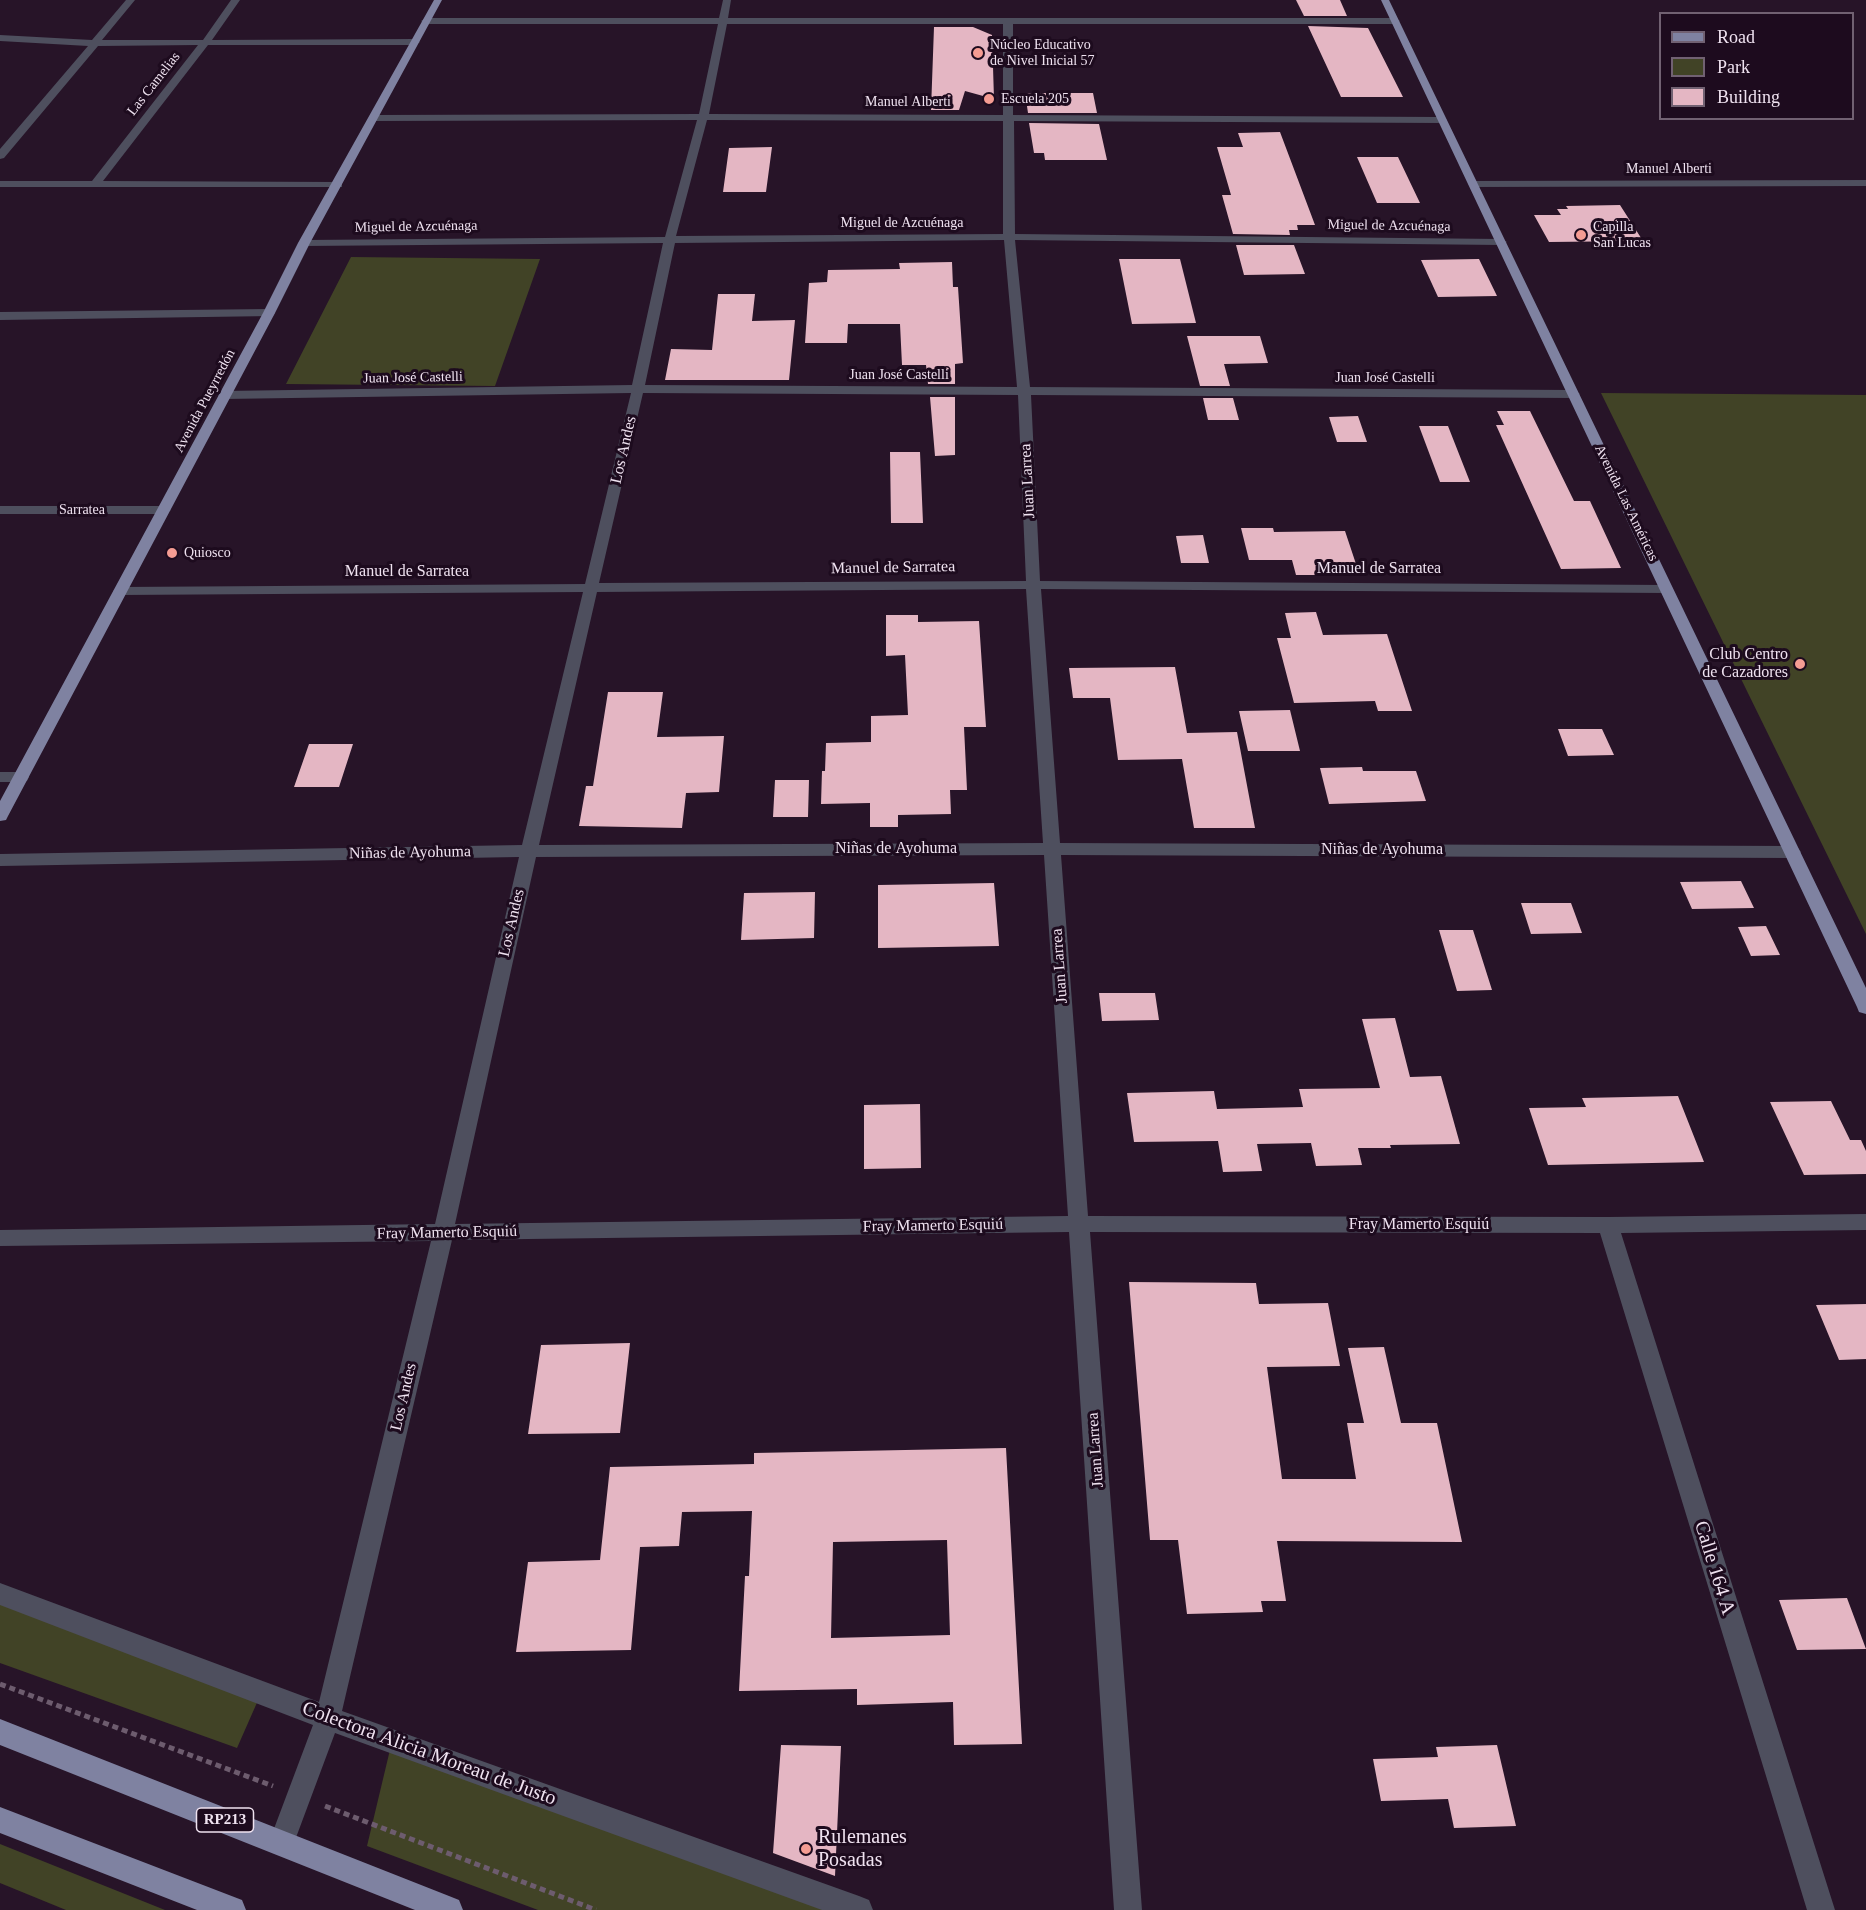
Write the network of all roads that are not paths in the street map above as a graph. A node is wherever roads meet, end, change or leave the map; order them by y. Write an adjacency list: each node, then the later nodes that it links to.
1 (131, 0): 13 (street)
2 (236, 0): 11 (street, Las Camelias)
3 (438, 0): 7 (main road, Avenida Pueyrredón)
4 (727, 0): 6 (street, Los Andes)
5 (1385, 0): 9 (main road, Avenida Las Américas)
6 (724, 20): 7 (street); 8 (street); 14 (street, Los Andes)
7 (426, 21): 12 (main road, Avenida Pueyrredón)
8 (1008, 21): 9 (street); 16 (street, Juan Larrea)
9 (1395, 21): 17 (main road, Avenida Las Américas)
10 (0, 38): 13 (street)
11 (206, 42): 12 (street); 13 (street); 22 (street, Las Camelias)
12 (415, 42): 15 (main road, Avenida Pueyrredón)
13 (95, 43): 18 (street)
14 (703, 117): 15 (street, Manuel Alberti); 16 (street, Manuel Alberti); 26 (street, Los Andes)
15 (374, 118): 23 (main road, Avenida Pueyrredón)
16 (1008, 118): 17 (street, Manuel Alberti); 25 (street, Juan Larrea)
17 (1442, 120): 21 (main road, Avenida Las Américas)
18 (0, 156)
19 (1866, 183): 21 (street, Manuel Alberti)
20 (4, 184): 22 (street); 24 (street)
21 (1473, 184): 27 (main road, Avenida Las Américas)
22 (94, 185): 23 (street)
23 (338, 185): 28 (main road, Avenida Pueyrredón)
24 (0, 195)
25 (1009, 237): 26 (street, Miguel de Azcuénaga); 27 (street, Miguel de Azcuénaga); 32 (street, Juan Larrea)
26 (670, 239): 28 (street, Miguel de Azcuénaga); 31 (street, Los Andes)
27 (1501, 242): 33 (main road, Avenida Las Américas)
28 (304, 243): 29 (main road, Avenida Pueyrredón)
29 (269, 313): 30 (street); 34 (main road, Avenida Pueyrredón)
30 (0, 316)
31 (638, 389): 32 (street, Juan José Castelli); 34 (street, Juan José Castelli); 38 (street, Los Andes)
32 (1024, 390): 33 (street, Juan José Castelli); 37 (street, Juan Larrea)
33 (1574, 394): 39 (main road, Avenida Las Américas)
34 (224, 395): 36 (main road, Avenida Pueyrredón)
35 (0, 510): 36 (street, Sarratea)
36 (164, 510): 40 (main road, Avenida Pueyrredón)
37 (1033, 585): 38 (street, Manuel de Sarratea); 39 (street, Manuel de Sarratea); 44 (street, Juan Larrea)
38 (592, 589): 40 (street, Manuel de Sarratea); 45 (street, Los Andes)
39 (1666, 589): 46 (main road, Avenida Las Américas)
40 (120, 591): 42 (main road, Avenida Pueyrredón)
41 (0, 777): 42 (street)
42 (21, 777): 43 (main road, Avenida Pueyrredón)
43 (0, 816)
44 (1051, 849): 45 (street, Niñas de Ayohuma); 46 (street, Niñas de Ayohuma); 50 (street, Juan Larrea)
45 (529, 850): 47 (street, Niñas de Ayohuma); 52 (street, Los Andes)
46 (1792, 852): 48 (main road, Avenida Las Américas)
47 (0, 860)
48 (1866, 1007)
49 (1866, 1222): 51 (street, Fray Mamerto Esquiú)
50 (1080, 1224): 51 (street, Fray Mamerto Esquiú); 52 (street, Fray Mamerto Esquiú); 62 (street, Juan Larrea)
51 (1608, 1225): 63 (street, Calle 164 A)
52 (443, 1233): 53 (street, Fray Mamerto Esquiú); 55 (street, Los Andes)
53 (0, 1238)
54 (0, 1593): 55 (street, Colectora Alicia Moreau de Justo)
55 (328, 1718): 58 (street, Los Andes); 61 (street, Colectora Alicia Moreau de Justo)
56 (0, 1732): 58 (main road, RP213)
57 (0, 1820): 59 (main road)
58 (282, 1842): 60 (main road, RP213)
59 (232, 1910)
60 (449, 1910)
61 (859, 1910)
62 (1128, 1910)
63 (1821, 1910)

